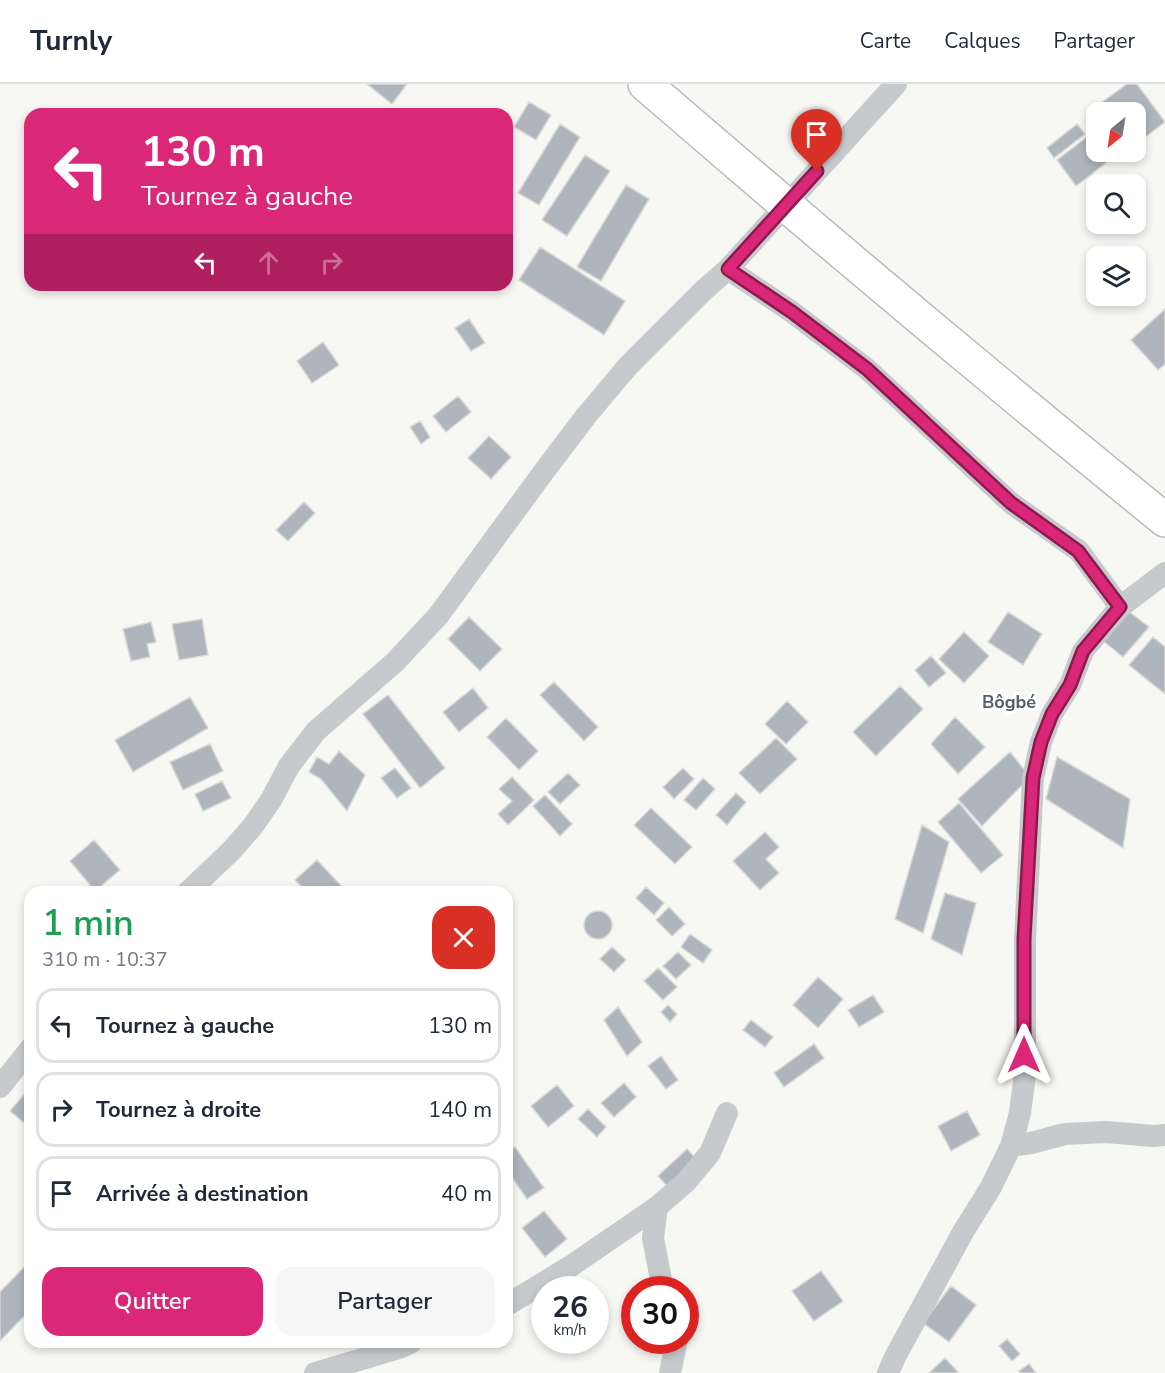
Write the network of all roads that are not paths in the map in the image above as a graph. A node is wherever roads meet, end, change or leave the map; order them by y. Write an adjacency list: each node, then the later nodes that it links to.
1 (645, 84): 3 (main road)
2 (896, 84): 3 (street)
3 (785, 206): 4 (street); 5 (main road)
4 (728, 269): 7 (street); 8 (street)
5 (1165, 520)
6 (1165, 573): 7 (street)
7 (1120, 607): 13 (street)
8 (194, 886)
9 (24, 1057): 10 (street)
10 (0, 1087)
11 (727, 1113): 14 (street)
12 (1165, 1135): 13 (street)
13 (1011, 1146): 21 (street)
14 (657, 1207): 15 (street); 16 (street)
15 (660, 1276)
16 (513, 1301)
17 (393, 1348): 19 (street)
18 (674, 1354): 20 (street)
19 (315, 1373)
20 (670, 1373)
21 (888, 1373)

